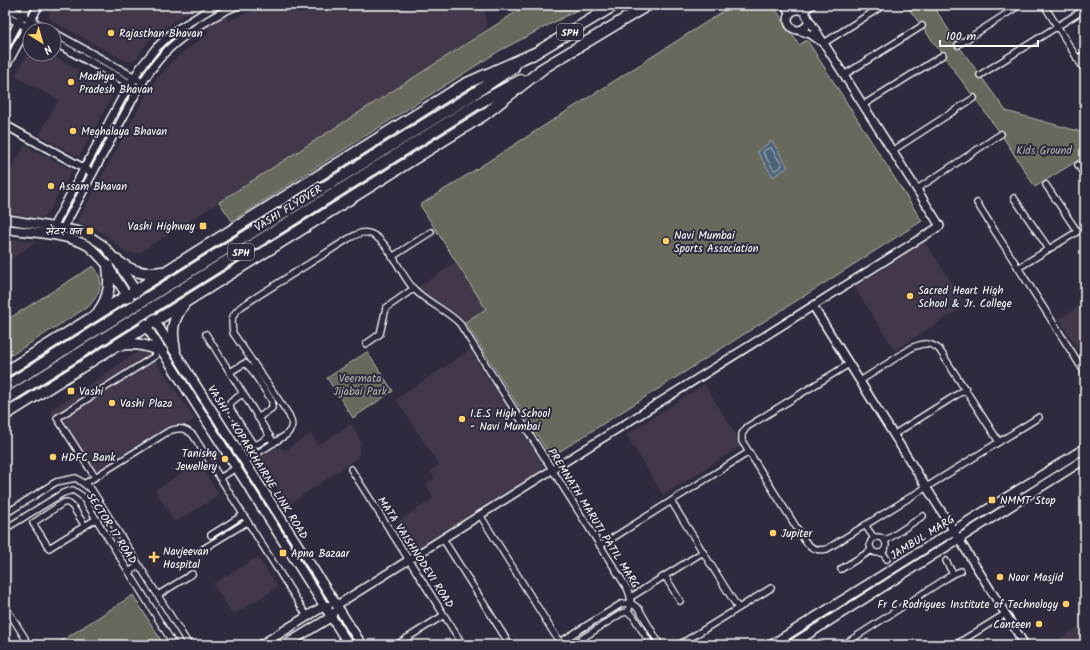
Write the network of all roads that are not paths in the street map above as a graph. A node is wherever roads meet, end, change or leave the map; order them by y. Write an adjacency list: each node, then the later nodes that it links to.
1 (28, 5): 17 (street)
2 (39, 5): 19 (street)
3 (217, 5): 40 (street)
4 (238, 5): 41 (street)
5 (615, 5): 31 (highway, SPH)
6 (648, 5): 35 (highway, SPH)
7 (785, 5): 15 (street)
8 (812, 5): 14 (street)
9 (884, 5): 27 (street)
10 (1020, 5): 28 (street)
11 (1044, 5): 23 (street)
12 (5, 6): 17 (street)
13 (1085, 9): 23 (street)
14 (804, 13): 15 (street); 24 (street); 27 (street)
15 (790, 14): 24 (street)
16 (5, 15): 20 (street)
17 (22, 16): 18 (street); 20 (street)
18 (27, 22)
19 (32, 22)
20 (18, 23): 21 (street); 30 (street)
21 (22, 24)
22 (922, 26): 38 (street)
23 (1057, 26): 34 (street); 39 (street)
24 (795, 29): 27 (street)
25 (62, 38): 40 (street)
26 (22, 39): 36 (street)
27 (824, 43): 38 (street)
28 (958, 44)
29 (62, 46): 40 (street)
30 (5, 47)
31 (537, 52): 66 (highway); 85 (highway, VASHI FLYOVER / SPH, bridge)
32 (943, 54): 43 (street)
33 (1085, 54): 34 (street)
34 (1077, 59): 37 (street)
35 (545, 67): 70 (highway); 88 (highway, VASHI FLYOVER / SPH, bridge)
36 (5, 68)
37 (1085, 71)
38 (844, 75): 43 (street)
39 (980, 75)
40 (132, 81): 41 (street); 48 (street)
41 (141, 86): 49 (street)
42 (974, 98): 46 (street)
43 (863, 105): 46 (street)
44 (5, 125): 48 (street)
45 (1001, 134): 52 (street)
46 (892, 151): 52 (street)
47 (1078, 165): 50 (street)
48 (85, 168): 49 (street); 56 (street)
49 (93, 173): 59 (street)
50 (1085, 176)
51 (1046, 185): 61 (street)
52 (917, 189): 71 (street)
53 (1014, 198): 62 (street)
54 (977, 203): 65 (street)
55 (6, 219): 56 (main road); 58 (main road)
56 (53, 227): 59 (main road)
57 (1085, 227): 61 (street)
58 (6, 229): 64 (main road)
59 (63, 229): 64 (main road)
60 (431, 232): 63 (street)
61 (1077, 232): 62 (street)
62 (1049, 249): 65 (street)
63 (392, 257): 67 (street, PREMNATH MARUTI PATIL MARG); 95 (street, PREMNATH MARUTI PATIL MARG)
64 (112, 263): 66 (highway); 68 (main road, VASHI - KOPARKHAIRNE LINK ROAD); 69 (main road, VASHI - KOPARKHAIRNE LINK ROAD); 72 (highway)
65 (1018, 268): 83 (street)
66 (165, 272): 68 (highway)
67 (413, 289): 76 (street); 102 (street, PREMNATH MARUTI PATIL MARG)
68 (136, 290): 69 (highway); 73 (main road, VASHI - KOPARKHAIRNE LINK ROAD)
69 (127, 296): 72 (highway); 74 (main road, VASHI - KOPARKHAIRNE LINK ROAD)
70 (185, 302): 73 (highway); 78 (highway)
71 (813, 306): 80 (street); 102 (street)
72 (97, 314): 81 (highway)
73 (156, 321): 74 (highway); 78 (main road, VASHI - KOPARKHAIRNE LINK ROAD)
74 (146, 326): 77 (highway); 79 (main road, VASHI - KOPARKHAIRNE LINK ROAD)
75 (206, 334): 82 (street)
76 (366, 344)
77 (116, 345): 79 (highway); 89 (highway)
78 (175, 350): 99 (main road, VASHI - KOPARKHAIRNE LINK ROAD)
79 (158, 354): 100 (main road, VASHI - KOPARKHAIRNE LINK ROAD); 103 (street)
80 (849, 364): 84 (street); 97 (street)
81 (5, 372)
82 (230, 372): 87 (street); 91 (street)
83 (1085, 373)
84 (860, 381): 86 (street); 92 (street)
85 (5, 387)
86 (966, 389): 92 (street); 94 (street)
87 (243, 393): 91 (street); 93 (street)
88 (5, 400)
89 (5, 415)
90 (1039, 417): 94 (street)
91 (258, 418): 93 (street)
92 (893, 435): 107 (street)
93 (270, 436): 95 (street)
94 (999, 442): 107 (street)
95 (274, 443): 99 (street, PREMNATH MARUTI PATIL MARG)
96 (1085, 448): 121 (main road, JAMBUL MARG)
97 (749, 452): 110 (street); 118 (street)
98 (1085, 459): 125 (main road, JAMBUL MARG)
99 (245, 462): 100 (main road); 146 (main road, VASHI - KOPARKHAIRNE LINK ROAD)
100 (236, 468): 105 (street); 148 (main road, VASHI - KOPARKHAIRNE LINK ROAD)
101 (351, 469): 133 (street, MATA VAISHNODEVI ROAD)
102 (552, 470): 114 (street); 127 (street, PREMNATH MARUTI PATIL MARG)
103 (95, 477): 105 (street); 106 (street)
104 (76, 478): 106 (street, SECTOR 17 ROAD); 108 (street); 112 (street)
105 (220, 478): 113 (street)
106 (84, 484): 135 (street, SECTOR 17 ROAD)
107 (926, 487): 118 (street); 121 (street)
108 (73, 490): 109 (street, SECTOR 17 ROAD); 116 (street, SECTOR 17 ROAD)
109 (50, 501): 111 (street); 120 (street, SECTOR 17 ROAD)
110 (671, 501): 127 (street); 130 (street)
111 (55, 508): 119 (street); 119 (street)
112 (5, 514)
113 (243, 515): 117 (street); 122 (street)
114 (480, 515): 124 (street); 156 (street)
115 (923, 516): 126 (street)
116 (96, 519): 119 (street); 138 (street, SECTOR 17 ROAD)
117 (247, 522): 128 (street); 153 (street)
118 (865, 525): 123 (street)
119 (85, 526)
120 (5, 529)
121 (953, 530): 125 (street); 170 (main road, JAMBUL MARG)
122 (211, 535)
123 (874, 538): 126 (street); 129 (street)
124 (443, 539): 133 (street); 165 (street)
125 (959, 539): 151 (street); 171 (main road, JAMBUL MARG)
126 (885, 541): 131 (street)
127 (600, 546): 144 (street, PREMNATH MARUTI PATIL MARG)
128 (203, 549)
129 (872, 550): 131 (street); 136 (street)
130 (703, 552): 141 (street); 149 (street)
131 (882, 552): 132 (street)
132 (887, 559)
133 (409, 560): 146 (street); 152 (street, MATA VAISHNODEVI ROAD)
134 (946, 561): 140 (street)
135 (139, 565): 138 (street); 143 (street, SECTOR 17 ROAD)
136 (841, 570)
137 (961, 571): 140 (street)
138 (129, 572): 157 (street, SECTOR 17 ROAD)
139 (192, 574): 143 (street)
140 (953, 574): 172 (street)
141 (665, 576): 144 (street); 145 (street)
142 (770, 588): 149 (street)
143 (158, 595): 158 (street, SECTOR 17 ROAD)
144 (631, 600): 150 (street, PREMNATH MARUTI PATIL MARG); 156 (street); 168 (street, PREMNATH MARUTI PATIL MARG)
145 (680, 601)
146 (337, 605): 148 (main road); 154 (main road); 162 (main road, VASHI - KOPARKHAIRNE LINK ROAD)
147 (5, 606): 155 (street)
148 (324, 606): 153 (main road); 154 (main road, VASHI - KOPARKHAIRNE LINK ROAD)
149 (738, 608): 169 (street)
150 (628, 612): 166 (street); 167 (street)
151 (1005, 614): 173 (street); 174 (street)
152 (444, 615): 163 (street); 164 (street, MATA VAISHNODEVI ROAD)
153 (307, 616): 159 (main road)
154 (331, 617): 160 (main road); 161 (main road, VASHI - KOPARKHAIRNE LINK ROAD)
155 (25, 638)
156 (558, 644)
157 (174, 645)
158 (189, 645)
159 (261, 645)
160 (285, 645)
161 (349, 645)
162 (362, 645)
163 (396, 645)
164 (463, 645)
165 (510, 645)
166 (572, 645)
167 (651, 645)
168 (660, 645)
169 (679, 645)
170 (771, 645)
171 (791, 645)
172 (843, 645)
173 (955, 645)
174 (1025, 645)

